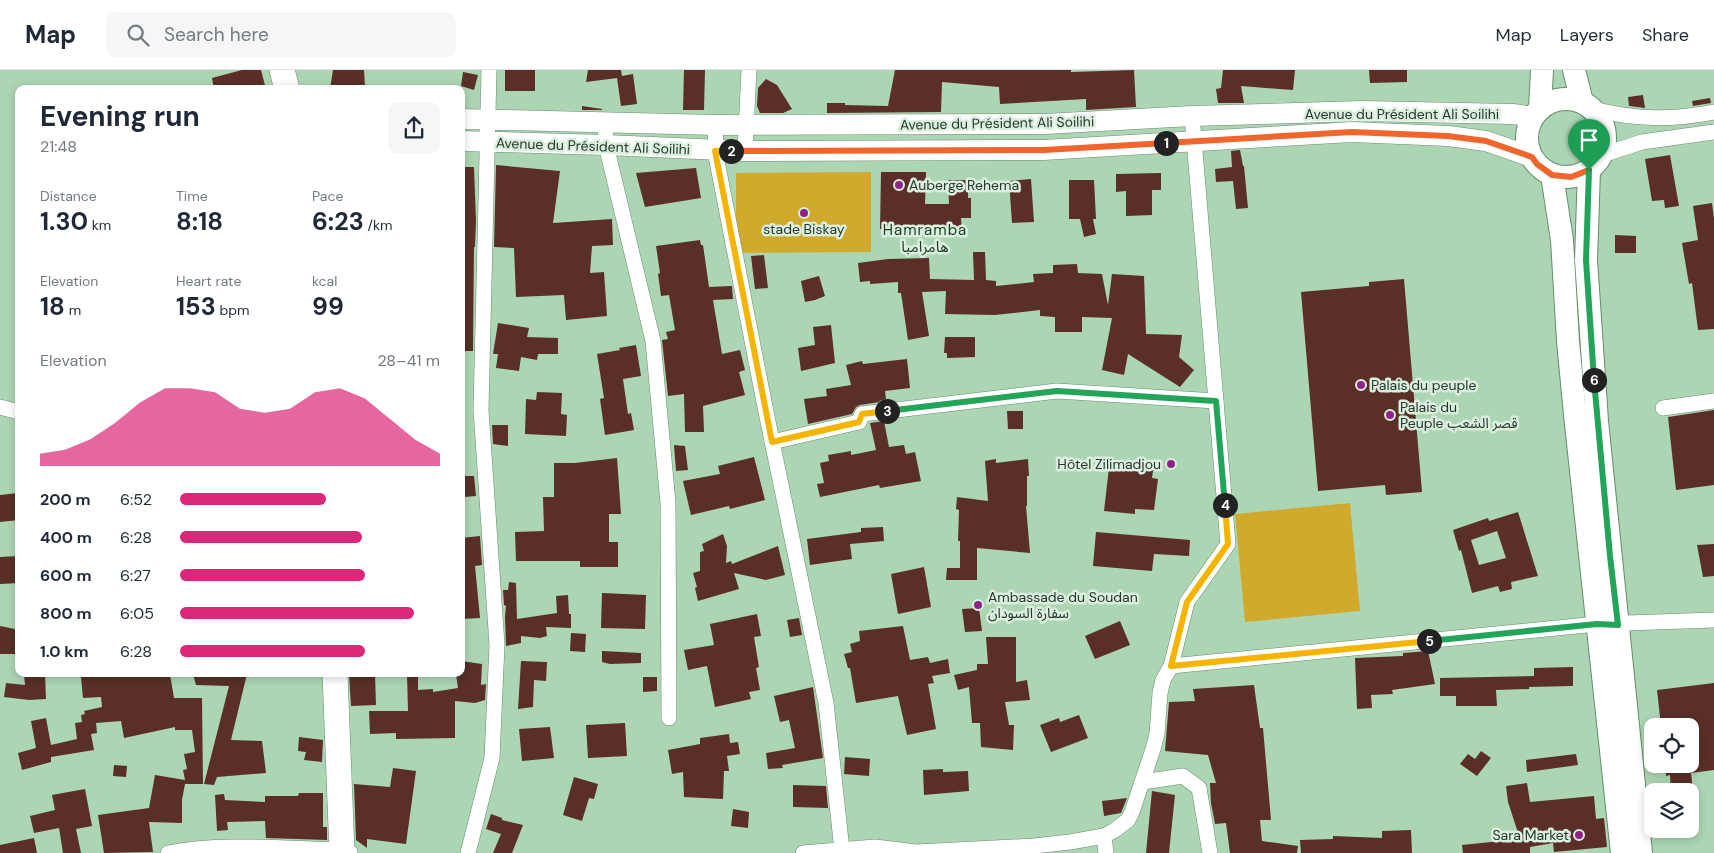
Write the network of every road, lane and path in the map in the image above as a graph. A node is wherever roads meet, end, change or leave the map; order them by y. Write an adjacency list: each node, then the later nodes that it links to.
1 (282, 70): 6 (main road)
2 (489, 70): 12 (street)
3 (749, 70): 15 (street)
4 (1542, 70): 9 (main road)
5 (1574, 70): 7 (main road)
6 (285, 85)
7 (1588, 105): 8 (street); 9 (main road); 24 (main road)
8 (1714, 112)
9 (1536, 113): 10 (street, Avenue du Président Ali Soilihi); 23 (main road)
10 (1192, 116): 15 (street, Avenue du Président Ali Soilihi); 18 (street)
11 (465, 119): 12 (street, Avenue du Président Ali Soilihi)
12 (488, 120): 13 (street, Avenue du Président Ali Soilihi); 19 (street)
13 (605, 124): 14 (street, Avenue du Président Ali Soilihi); 20 (street)
14 (716, 125): 15 (street, Avenue du Président Ali Soilihi); 21 (street)
15 (747, 125): 22 (street)
16 (1714, 132): 24 (street)
17 (465, 141): 19 (street, Avenue du Président Ali Soilihi)
18 (1194, 141): 22 (street, Avenue du Président Ali Soilihi); 23 (street, Avenue du Président Ali Soilihi); 26 (street)
19 (488, 142): 20 (street, Avenue du Président Ali Soilihi); 44 (street)
20 (606, 145): 21 (street, Avenue du Président Ali Soilihi); 36 (street)
21 (715, 151): 22 (street, Avenue du Président Ali Soilihi); 31 (street)
22 (745, 152)
23 (1532, 157): 25 (main road)
24 (1596, 163): 25 (main road); 33 (main road)
25 (1552, 175): 33 (main road)
26 (1216, 401): 31 (street); 34 (street)
27 (1714, 401): 29 (street)
28 (0, 407): 30 (street)
29 (1663, 408)
30 (15, 411)
31 (772, 442): 39 (street)
32 (1714, 620): 33 (street)
33 (1608, 624): 34 (street); 48 (main road); 49 (main road)
34 (1171, 666): 37 (street)
35 (335, 677): 41 (main road)
36 (669, 718)
37 (1142, 782): 38 (street); 47 (street)
38 (1104, 836): 40 (street); 46 (street)
39 (842, 850): 42 (street); 45 (street)
40 (1014, 850): 45 (street)
41 (346, 852): 43 (street)
42 (813, 852)
43 (168, 853)
44 (468, 853)
45 (916, 853)
46 (1106, 853)
47 (1210, 853)
48 (1622, 853)
49 (1641, 853)

